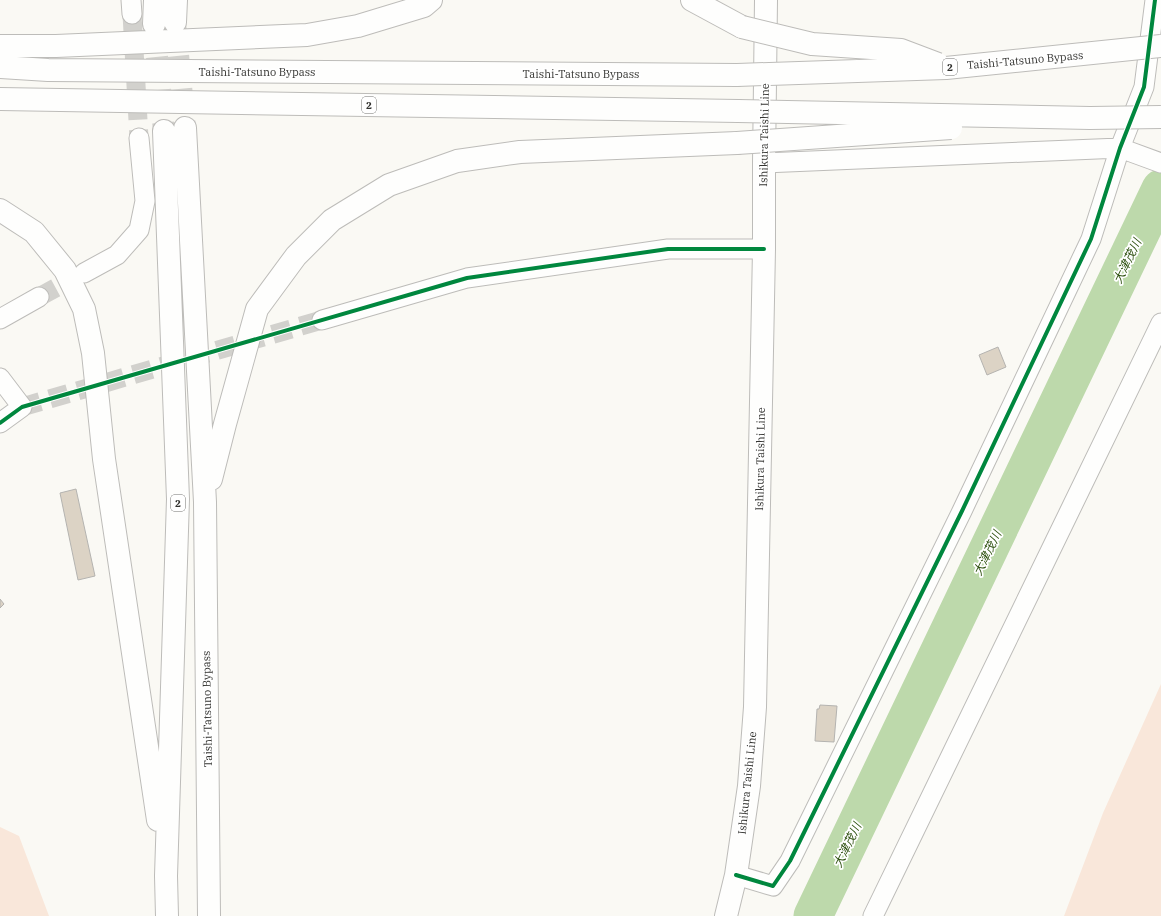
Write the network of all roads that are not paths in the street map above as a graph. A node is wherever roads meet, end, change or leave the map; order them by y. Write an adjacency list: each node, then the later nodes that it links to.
1 (155, 0): 8 (main road)
2 (176, 0): 7 (main road)
3 (431, 0): 9 (main road)
4 (692, 0): 12 (main road, 2, bridge)
5 (766, 0): 18 (main road, Ishikura Taishi Line)
6 (1155, 0): 17 (street)
7 (175, 22)
8 (154, 24)
9 (0, 46)
10 (1161, 46): 12 (main road, Taishi-Tatsuno Bypass / 2, bridge)
11 (0, 67): 12 (main road, Taishi-Tatsuno Bypass / 2, bridge)
12 (946, 68)
13 (0, 99): 15 (main road, 2, bridge)
14 (1161, 117): 15 (main road, 2, bridge)
15 (1090, 118): 29 (main road, 2, bridge)
16 (139, 138): 22 (street)
17 (1120, 148): 18 (street); 19 (street); 30 (street)
18 (764, 163): 21 (main road, Ishikura Taishi Line)
19 (1161, 163)
20 (0, 210): 31 (main road, 2)
21 (764, 249): 25 (street); 30 (main road, Ishikura Taishi Line)
22 (84, 273)
23 (39, 297): 24 (street)
24 (0, 320)
25 (322, 320)
26 (1161, 323): 37 (street)
27 (0, 378): 28 (street)
28 (0, 424)
29 (205, 502): 31 (main road, 2); 32 (main road, Taishi-Tatsuno Bypass / 2)
30 (736, 875): 36 (main road, Ishikura Taishi Line)
31 (166, 876): 33 (main road, 2)
32 (209, 878): 34 (main road, Taishi-Tatsuno Bypass / 2); 35 (main road)
33 (167, 916)
34 (209, 916)
35 (213, 916)
36 (726, 916)
37 (873, 916)

